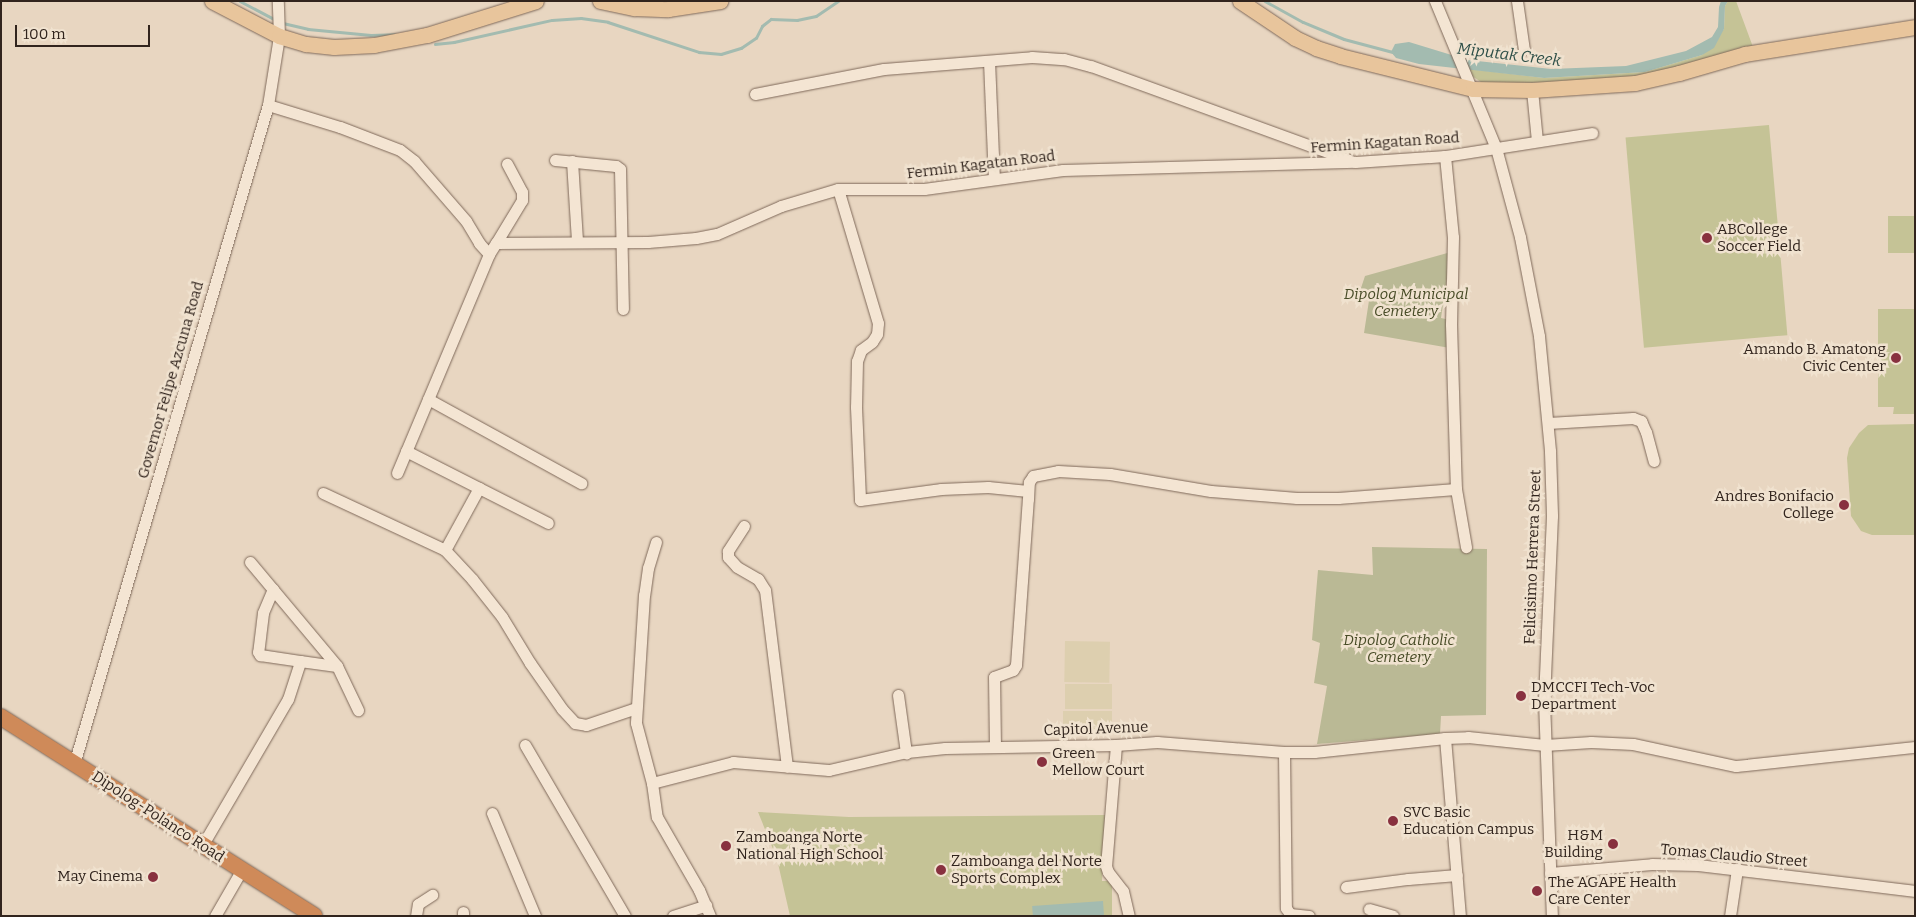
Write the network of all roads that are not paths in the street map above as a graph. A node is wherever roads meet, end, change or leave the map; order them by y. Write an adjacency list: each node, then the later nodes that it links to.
1 (212, 1): 10 (main road)
2 (536, 1): 10 (main road)
3 (600, 1): 4 (main road)
4 (720, 1)
5 (1240, 1): 13 (main road)
6 (1435, 1): 13 (street, Felicisimo Herrera Street)
7 (1517, 1): 11 (street)
8 (278, 7): 10 (street, Governor Felipe Azcuna Road)
9 (1915, 27): 14 (main road)
10 (279, 31): 16 (street, Governor Felipe Azcuna Road)
11 (1524, 50)
12 (989, 62): 15 (street); 23 (street); 25 (street)
13 (1473, 88): 14 (main road); 19 (street, Felicisimo Herrera Street)
14 (1532, 90): 18 (street)
15 (755, 94)
16 (268, 106): 30 (street); 63 (street, Governor Felipe Azcuna Road)
17 (1592, 133): 18 (street, Fermin Kagatan Road)
18 (1537, 141): 19 (street, Fermin Kagatan Road)
19 (1496, 148): 20 (street, Fermin Kagatan Road); 33 (street, Felicisimo Herrera Street)
20 (1445, 156): 23 (street, Fermin Kagatan Road); 39 (street)
21 (555, 160): 22 (street)
22 (572, 161): 27 (street); 28 (street)
23 (1355, 162): 25 (street, Fermin Kagatan Road)
24 (507, 164): 29 (street)
25 (994, 178): 26 (street, Fermin Kagatan Road)
26 (838, 189): 27 (street, Fermin Kagatan Road); 40 (street)
27 (623, 240): 28 (street, Fermin Kagatan Road); 31 (street)
28 (577, 241): 29 (street, Fermin Kagatan Road)
29 (496, 243): 30 (street)
30 (489, 254): 32 (street)
31 (623, 309)
32 (428, 399): 34 (street); 37 (street)
33 (1548, 424): 35 (street); 56 (street, Felicisimo Herrera Street)
34 (406, 451): 36 (street); 38 (street)
35 (1654, 461)
36 (396, 473)
37 (581, 483)
38 (479, 488): 42 (street); 46 (street)
39 (1456, 489): 40 (street); 45 (street)
40 (1028, 491): 59 (street)
41 (324, 493): 46 (street)
42 (548, 523)
43 (744, 526): 64 (street)
44 (656, 542): 52 (street)
45 (1466, 548)
46 (444, 550): 52 (street)
47 (250, 562): 48 (street)
48 (273, 588): 49 (street); 50 (street)
49 (300, 660): 50 (street); 67 (street)
50 (338, 666): 53 (street)
51 (898, 694): 61 (street)
52 (636, 708): 65 (street)
53 (358, 710)
54 (1, 717): 63 (highway, Dipolog-Polanco Road)
55 (1445, 738): 56 (street, Capitol Avenue); 62 (street, Capitol Avenue); 71 (street)
56 (1545, 744): 60 (street, Capitol Avenue); 70 (street, Felicisimo Herrera Street)
57 (525, 745): 82 (street)
58 (1116, 745): 59 (street, Capitol Avenue); 62 (street, Capitol Avenue); 84 (street)
59 (995, 747): 61 (street, Capitol Avenue)
60 (1915, 747)
61 (906, 752): 64 (street, Capitol Avenue)
62 (1284, 752): 85 (street)
63 (74, 764): 67 (highway, Dipolog-Polanco Road)
64 (787, 767): 65 (street, Capitol Avenue)
65 (652, 784): 76 (street)
66 (492, 813): 81 (street)
67 (202, 846): 69 (highway, Dipolog-Polanco Road)
68 (1737, 869): 70 (street, Tomas Claudio Street); 73 (street, Tomas Claudio Street); 89 (street)
69 (241, 871): 77 (highway, Dipolog-Polanco Road); 78 (street)
70 (1550, 873): 88 (street, Felicisimo Herrera Street)
71 (1457, 875): 72 (street); 87 (street)
72 (1346, 888)
73 (1915, 890)
74 (432, 895): 80 (street)
75 (1369, 909): 86 (street)
76 (708, 910): 83 (street)
77 (296, 911): 79 (highway, Dipolog-Polanco Road)
78 (215, 916)
79 (314, 916)
80 (416, 916)
81 (535, 916)
82 (625, 916)
83 (673, 916)
84 (1129, 916)
85 (1309, 916)
86 (1393, 916)
87 (1460, 916)
88 (1552, 916)
89 (1730, 916)

